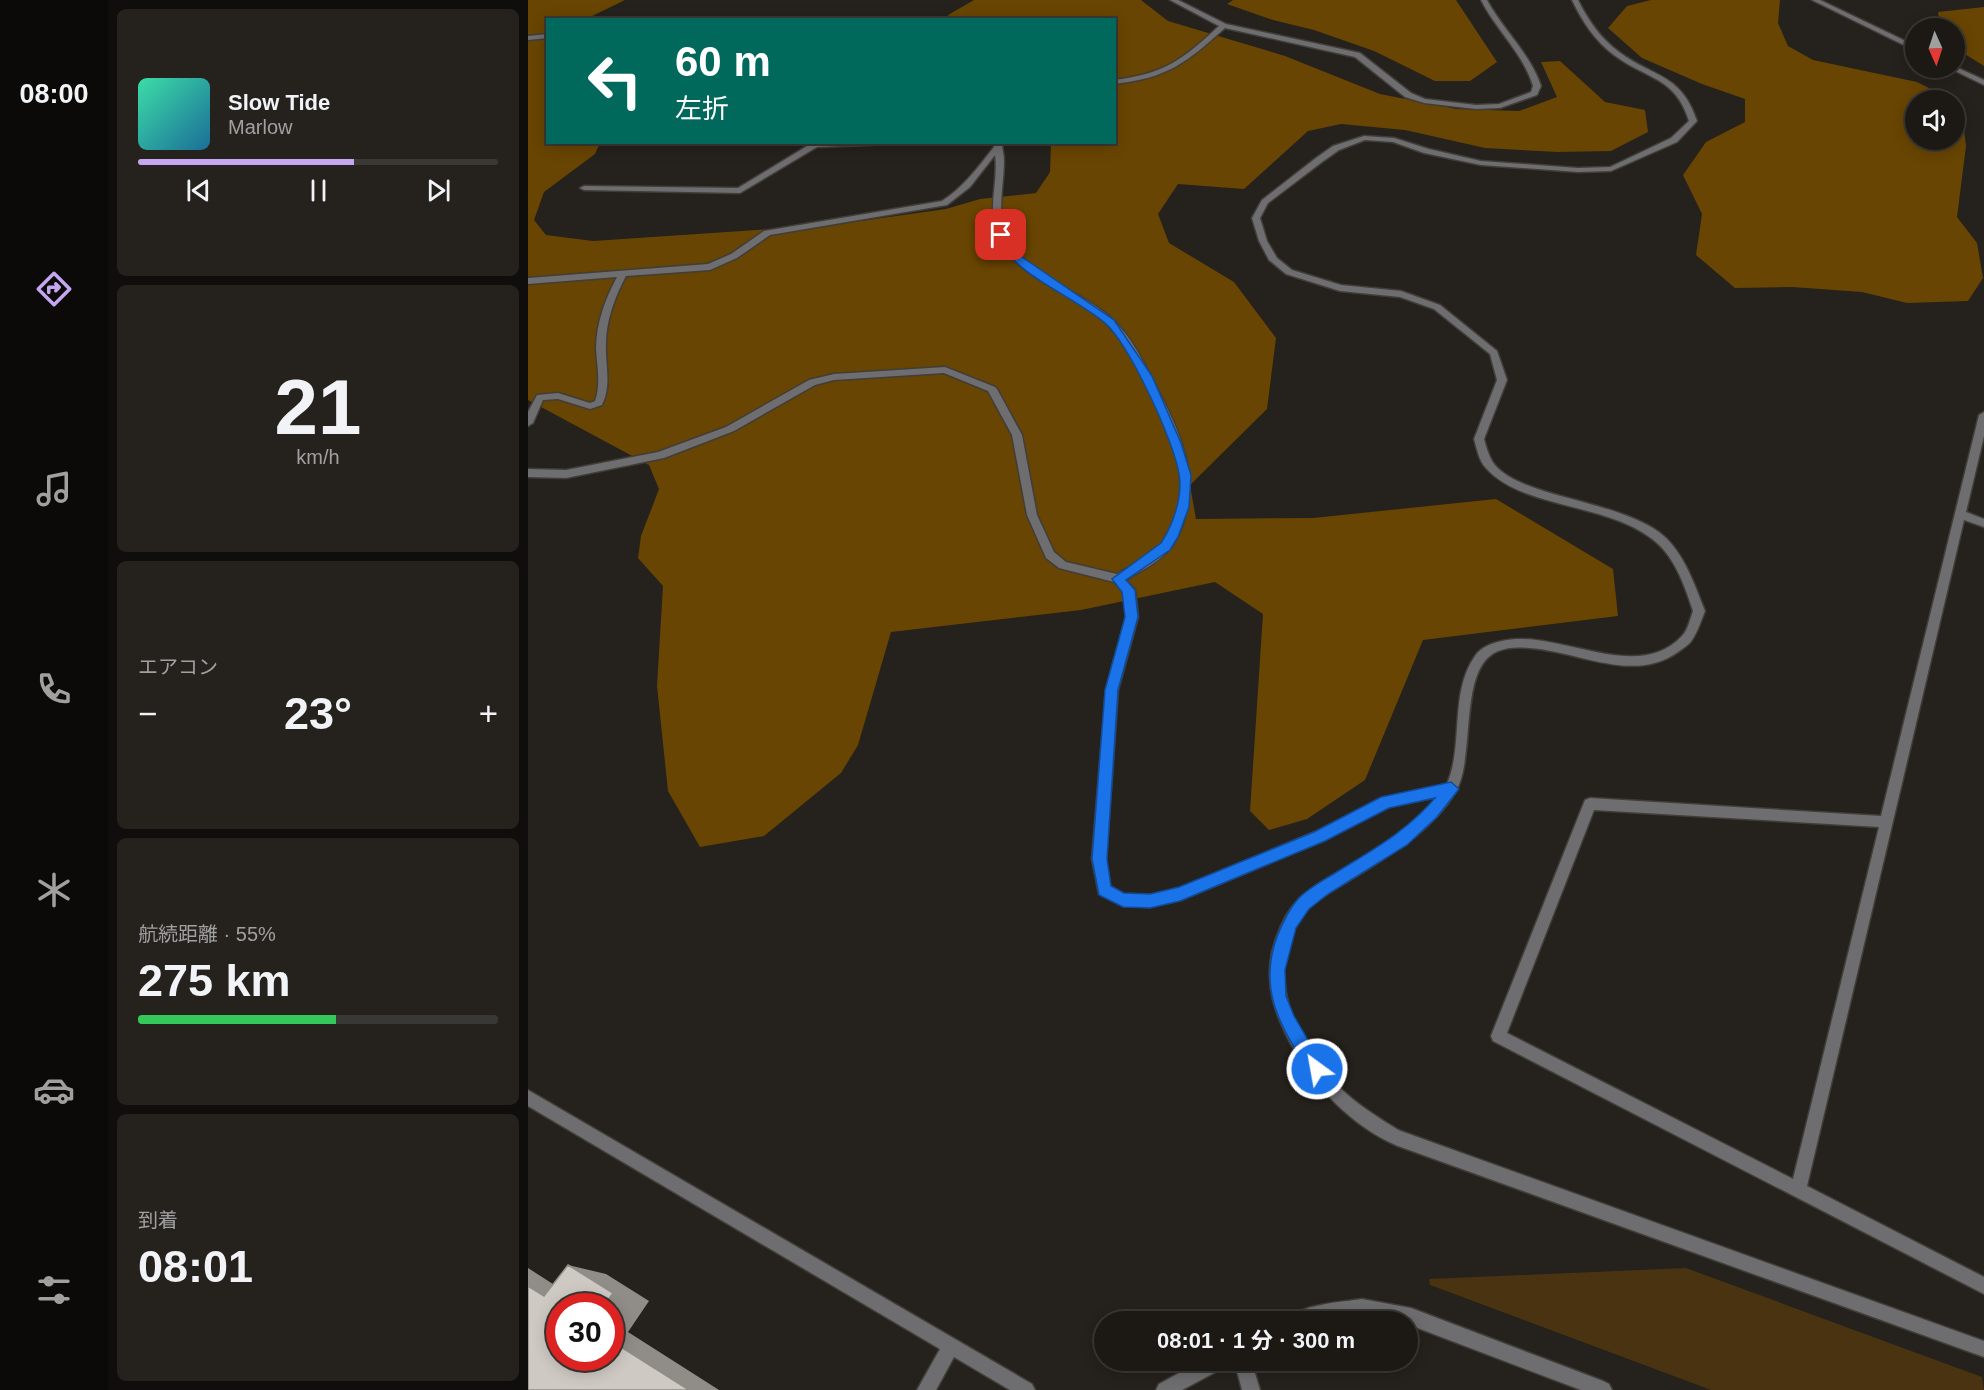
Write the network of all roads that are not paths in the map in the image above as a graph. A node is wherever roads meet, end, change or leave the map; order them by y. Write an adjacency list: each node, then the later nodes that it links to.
1 (1173, 0): 5 (street)
2 (1484, 0): 5 (street)
3 (1575, 0): 23 (street)
4 (1815, 0): 8 (street)
5 (1224, 26): 10 (street)
6 (546, 36): 7 (street)
7 (528, 38)
8 (1905, 44)
9 (1965, 74): 11 (street)
10 (1116, 82)
11 (1984, 83)
12 (813, 144): 14 (street)
13 (998, 145): 15 (street); 22 (street)
14 (584, 188)
15 (622, 274): 16 (street); 18 (street)
16 (528, 281)
17 (1984, 415): 20 (street)
18 (528, 423)
19 (528, 473): 22 (street)
20 (1959, 514): 21 (street); 24 (street)
21 (1984, 523)
22 (1118, 579): 23 (street)
23 (1451, 789): 32 (street)
24 (1885, 822): 26 (street); 26 (street)
25 (528, 1098): 31 (street)
26 (1798, 1190): 27 (street)
27 (1984, 1286)
28 (1339, 1311): 29 (street)
29 (1384, 1311)
30 (1418, 1318): 39 (street)
31 (951, 1346): 35 (street); 36 (street)
32 (1984, 1348)
33 (1200, 1371): 37 (street)
34 (1245, 1371): 38 (street)
35 (926, 1390)
36 (1026, 1390)
37 (1165, 1390)
38 (1251, 1390)
39 (1603, 1390)

